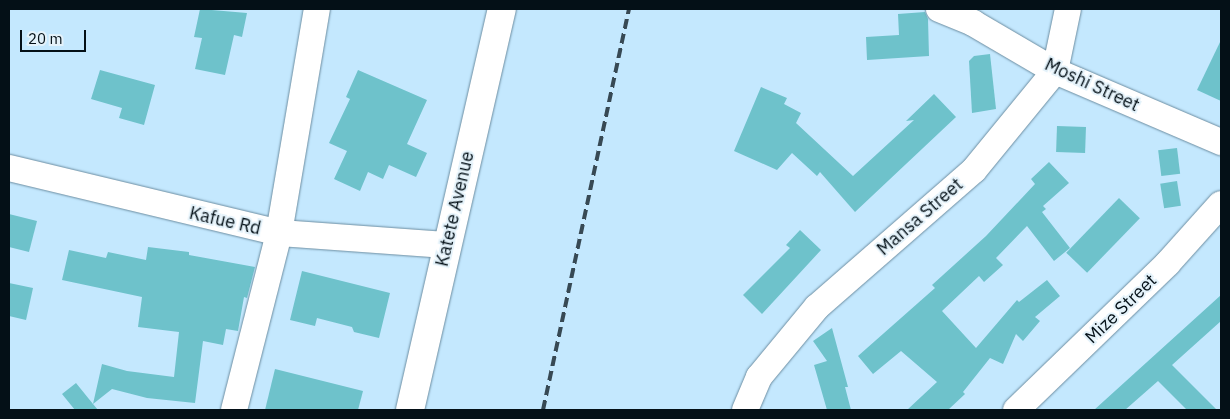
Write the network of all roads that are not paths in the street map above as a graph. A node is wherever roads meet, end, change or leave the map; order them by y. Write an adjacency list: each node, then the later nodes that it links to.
1 (317, 9): 9 (street)
2 (502, 9): 10 (street, Katete Avenue)
3 (939, 9): 5 (street, Moshi Street)
4 (1068, 9): 5 (street, Mansa Street)
5 (1055, 71): 6 (street, Moshi Street); 13 (street, Mansa Street)
6 (1221, 142)
7 (9, 168): 9 (street, Kafue Rd)
8 (1221, 204): 14 (street, Mize Street)
9 (278, 233): 10 (street, Kafue Rd); 11 (street)
10 (447, 245): 12 (street, Katete Avenue)
11 (234, 410)
12 (410, 410)
13 (745, 410)
14 (1016, 410)

